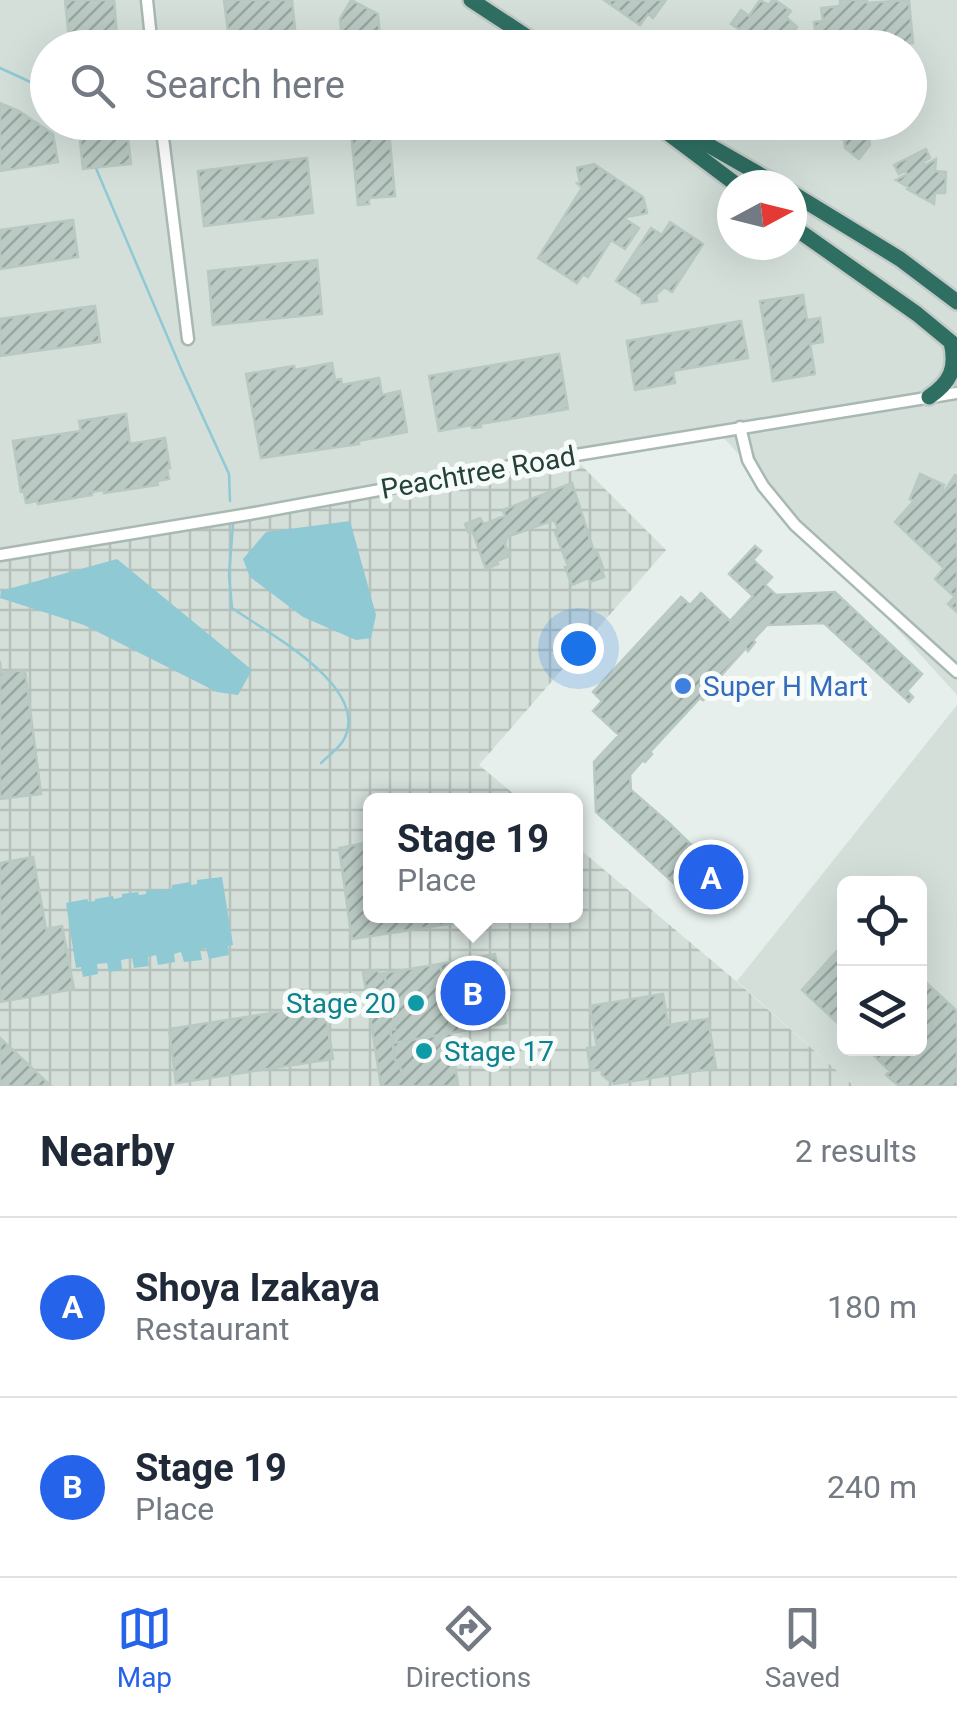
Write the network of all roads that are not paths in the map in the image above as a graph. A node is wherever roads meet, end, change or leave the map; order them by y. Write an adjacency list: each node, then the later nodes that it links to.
1 (148, 0): 3 (street)
2 (471, 0): 4 (highway)
3 (150, 30)
4 (517, 30)
5 (163, 140): 13 (street)
6 (677, 140): 8 (highway)
7 (699, 140): 9 (highway)
8 (717, 170)
9 (752, 170)
10 (807, 203): 12 (highway)
11 (807, 237): 14 (highway)
12 (957, 302)
13 (188, 339)
14 (954, 344): 16 (highway)
15 (957, 393): 16 (street, Peachtree Road)
16 (929, 397): 17 (street, Peachtree Road)
17 (740, 428): 18 (street, Peachtree Road); 19 (street)
18 (0, 555)
19 (957, 672)

